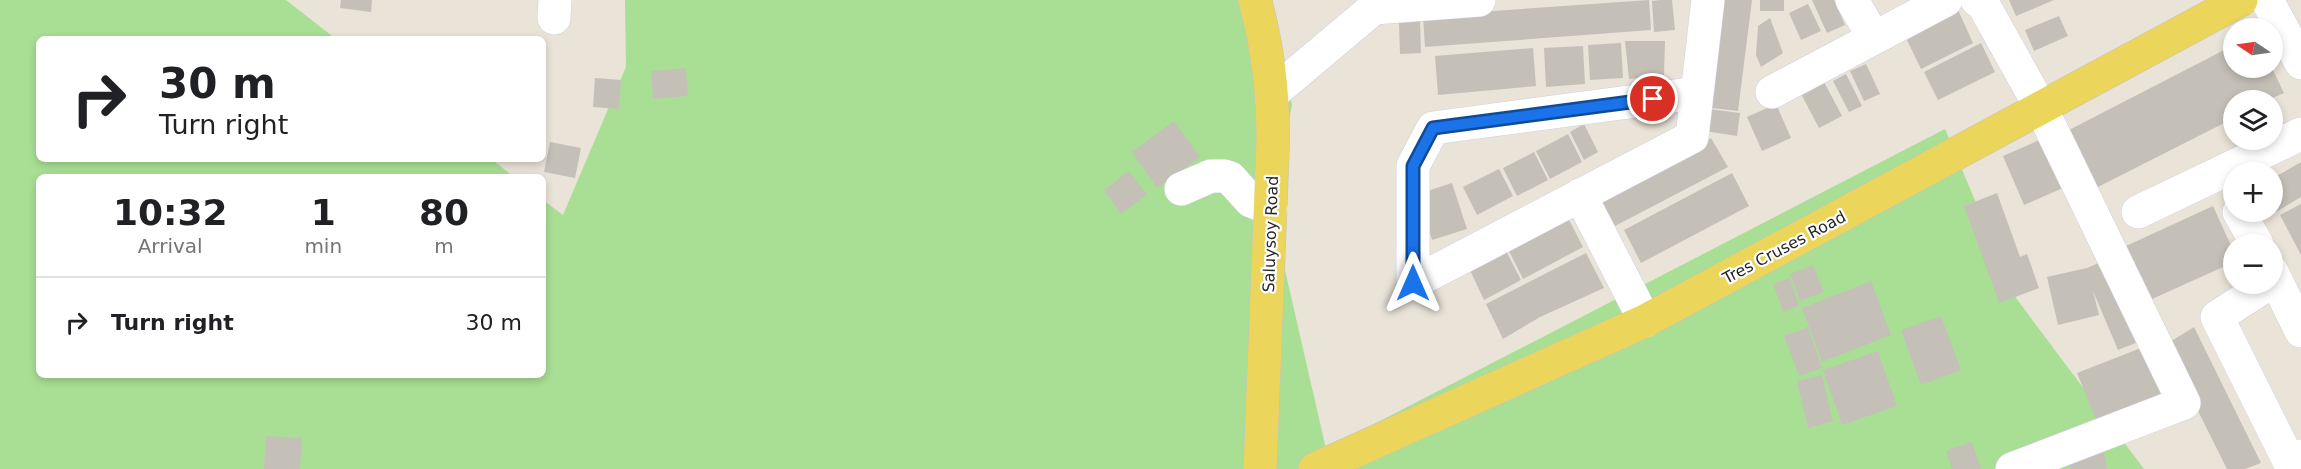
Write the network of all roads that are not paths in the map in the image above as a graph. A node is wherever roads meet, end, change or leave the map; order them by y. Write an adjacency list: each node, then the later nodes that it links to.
1 (1255, 0): 12 (main road, Saluysoy Road)
2 (1479, 0): 12 (street)
3 (1708, 0): 13 (street)
4 (1852, 0): 9 (street)
5 (1946, 0): 9 (street)
6 (1977, 0): 14 (street)
7 (2241, 0): 14 (main road, Tres Cruses Road)
8 (2267, 0): 10 (street)
9 (1874, 38): 11 (street)
10 (2301, 63)
11 (1772, 92)
12 (1273, 93): 20 (main road, Saluysoy Road)
13 (1697, 93): 19 (street); 19 (street)
14 (2041, 108): 24 (main road, Tres Cruses Road); 29 (street)
15 (2301, 134): 16 (street)
16 (2262, 162)
17 (1181, 189): 20 (street)
18 (2223, 189): 21 (street)
19 (1580, 195): 24 (street)
20 (1271, 209): 27 (main road, Saluysoy Road)
21 (2138, 212)
22 (2250, 294): 26 (street)
23 (2280, 294): 25 (street)
24 (1645, 321): 28 (main road, Tres Cruses Road)
25 (2301, 331)
26 (2301, 456)
27 (1260, 469)
28 (1315, 469)
29 (2012, 469)

